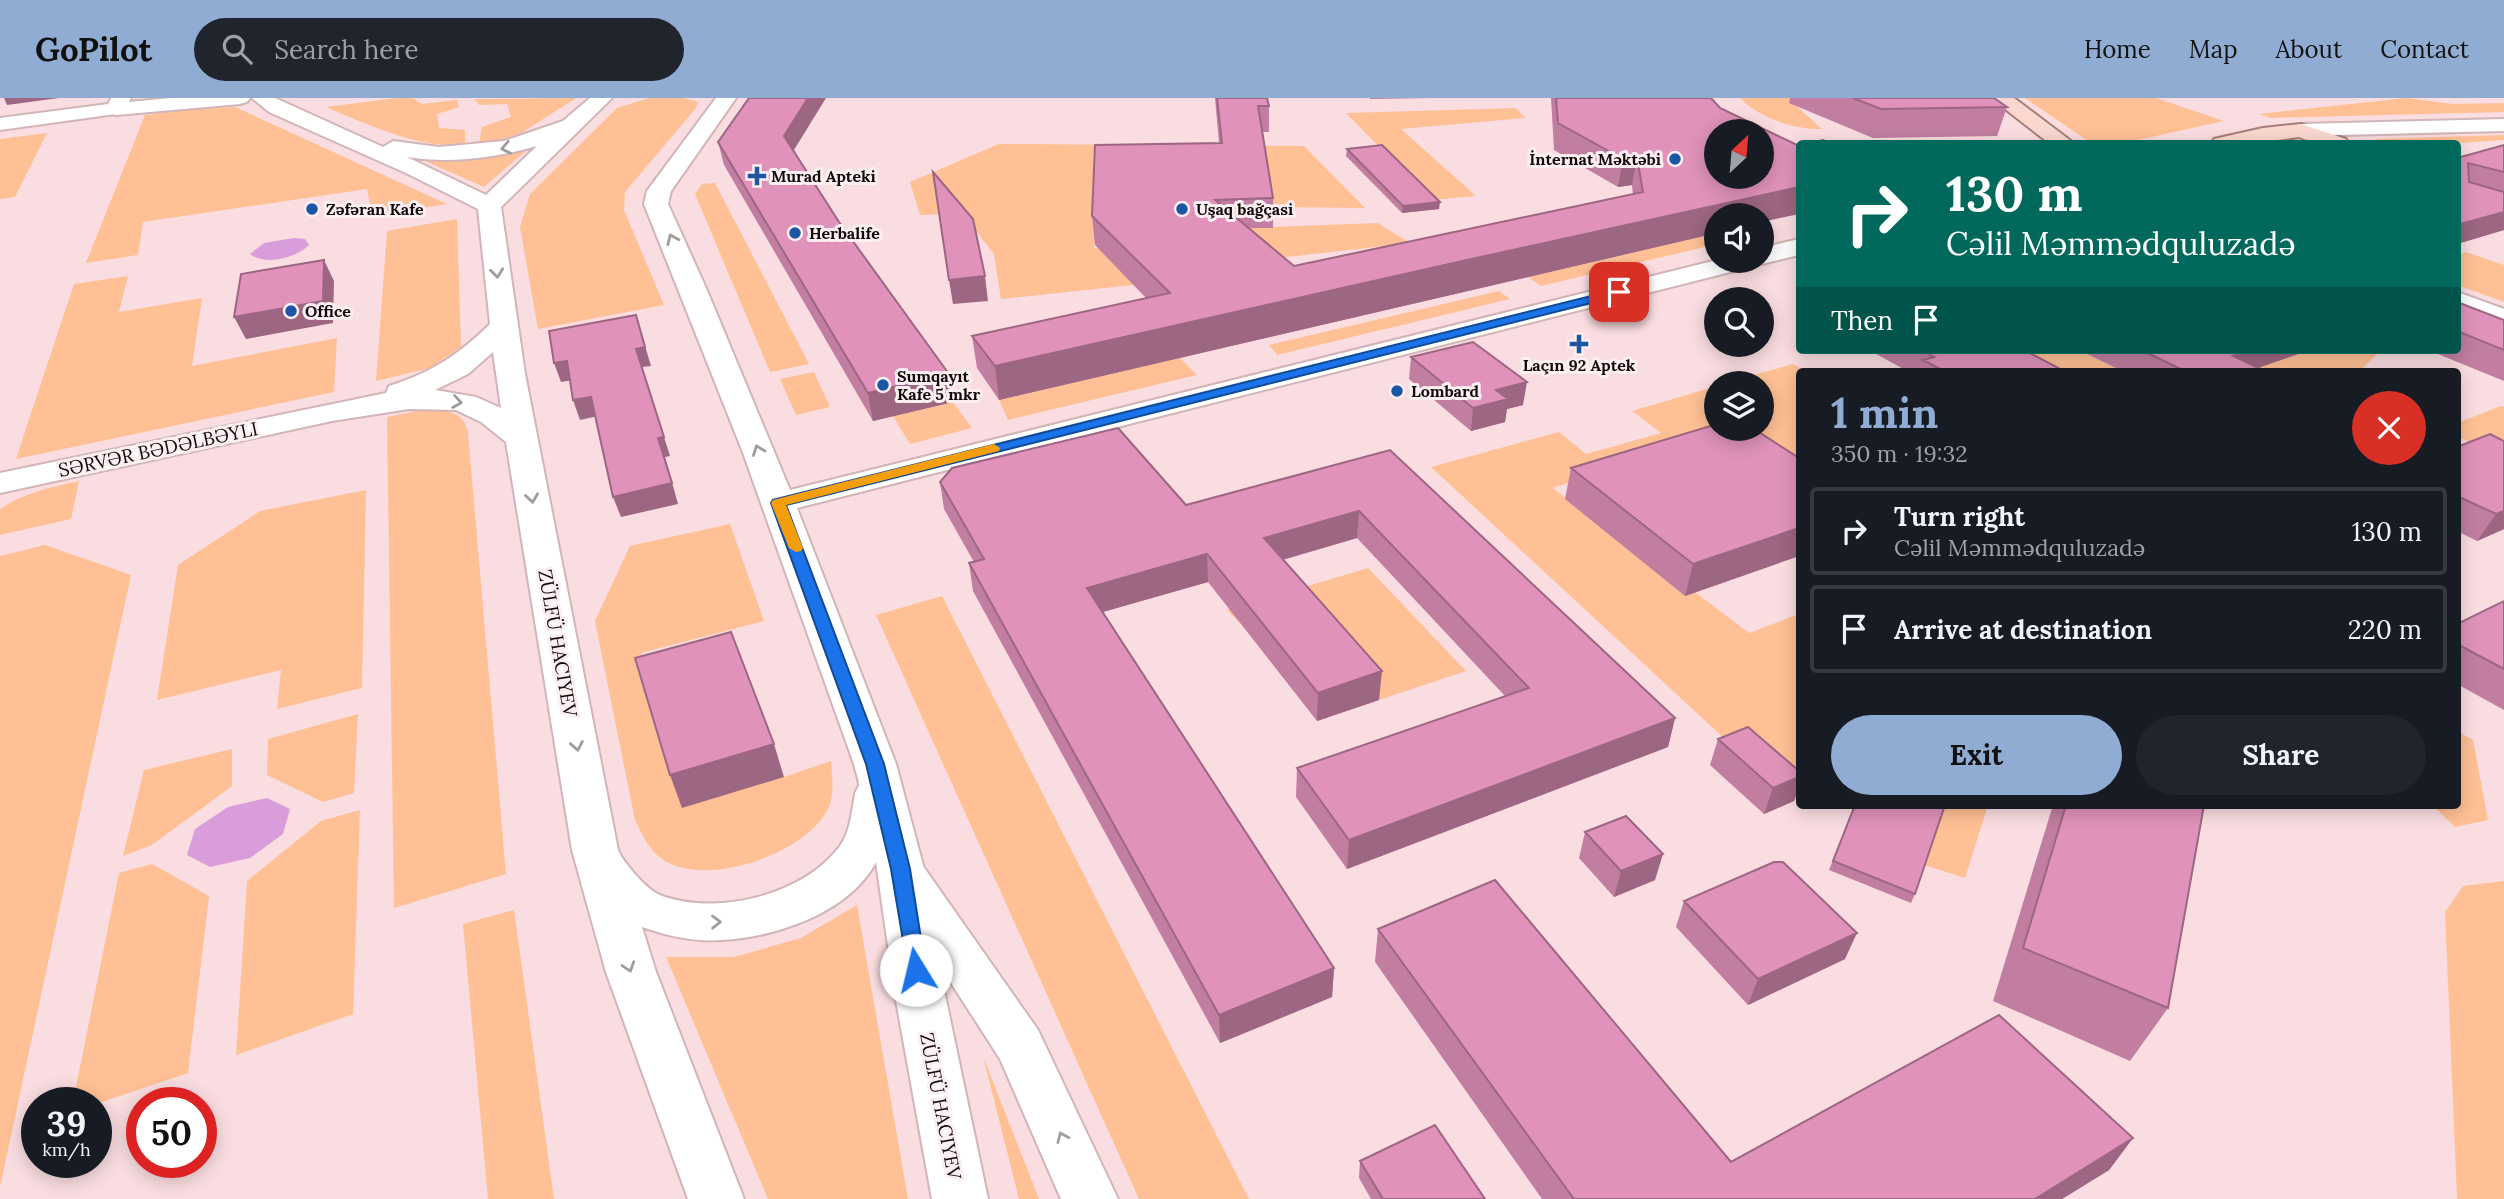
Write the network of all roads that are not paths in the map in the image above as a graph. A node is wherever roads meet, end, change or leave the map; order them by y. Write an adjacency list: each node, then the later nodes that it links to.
1 (240, 98): 6 (main road)
2 (262, 98): 10 (main road)
3 (610, 98): 7 (main road)
4 (2001, 98): 12 (main road)
5 (720, 103): 24 (main road, one-way to 5)
6 (119, 104): 8 (main road)
7 (586, 111): 10 (main road, one-way to 10); 14 (main road)
8 (0, 124)
9 (2504, 125): 11 (main road)
10 (340, 136): 14 (main road)
11 (2305, 137): 13 (main road)
12 (2059, 140)
13 (2241, 140)
14 (489, 206): 20 (main road, one-way to 20)
15 (1796, 248): 16 (main road)
16 (1774, 253)
17 (1704, 271): 24 (main road)
18 (2461, 302): 19 (main road)
19 (2504, 318)
20 (504, 325): 21 (main road); 22 (main road)
21 (317, 416): 22 (main road, one-way to 22); 23 (main road, SƏRVƏR BƏDƏLBƏYLI)
22 (523, 440): 26 (main road, one-way to 26)
23 (0, 483)
24 (778, 503): 25 (main road)
25 (875, 764): 26 (main road, one-way to 25); 27 (main road)
26 (598, 860): 28 (main road, one-way to 28)
27 (901, 869): 29 (main road); 30 (main road, one-way to 27)
28 (716, 1199)
29 (960, 1199)
30 (1090, 1199)

